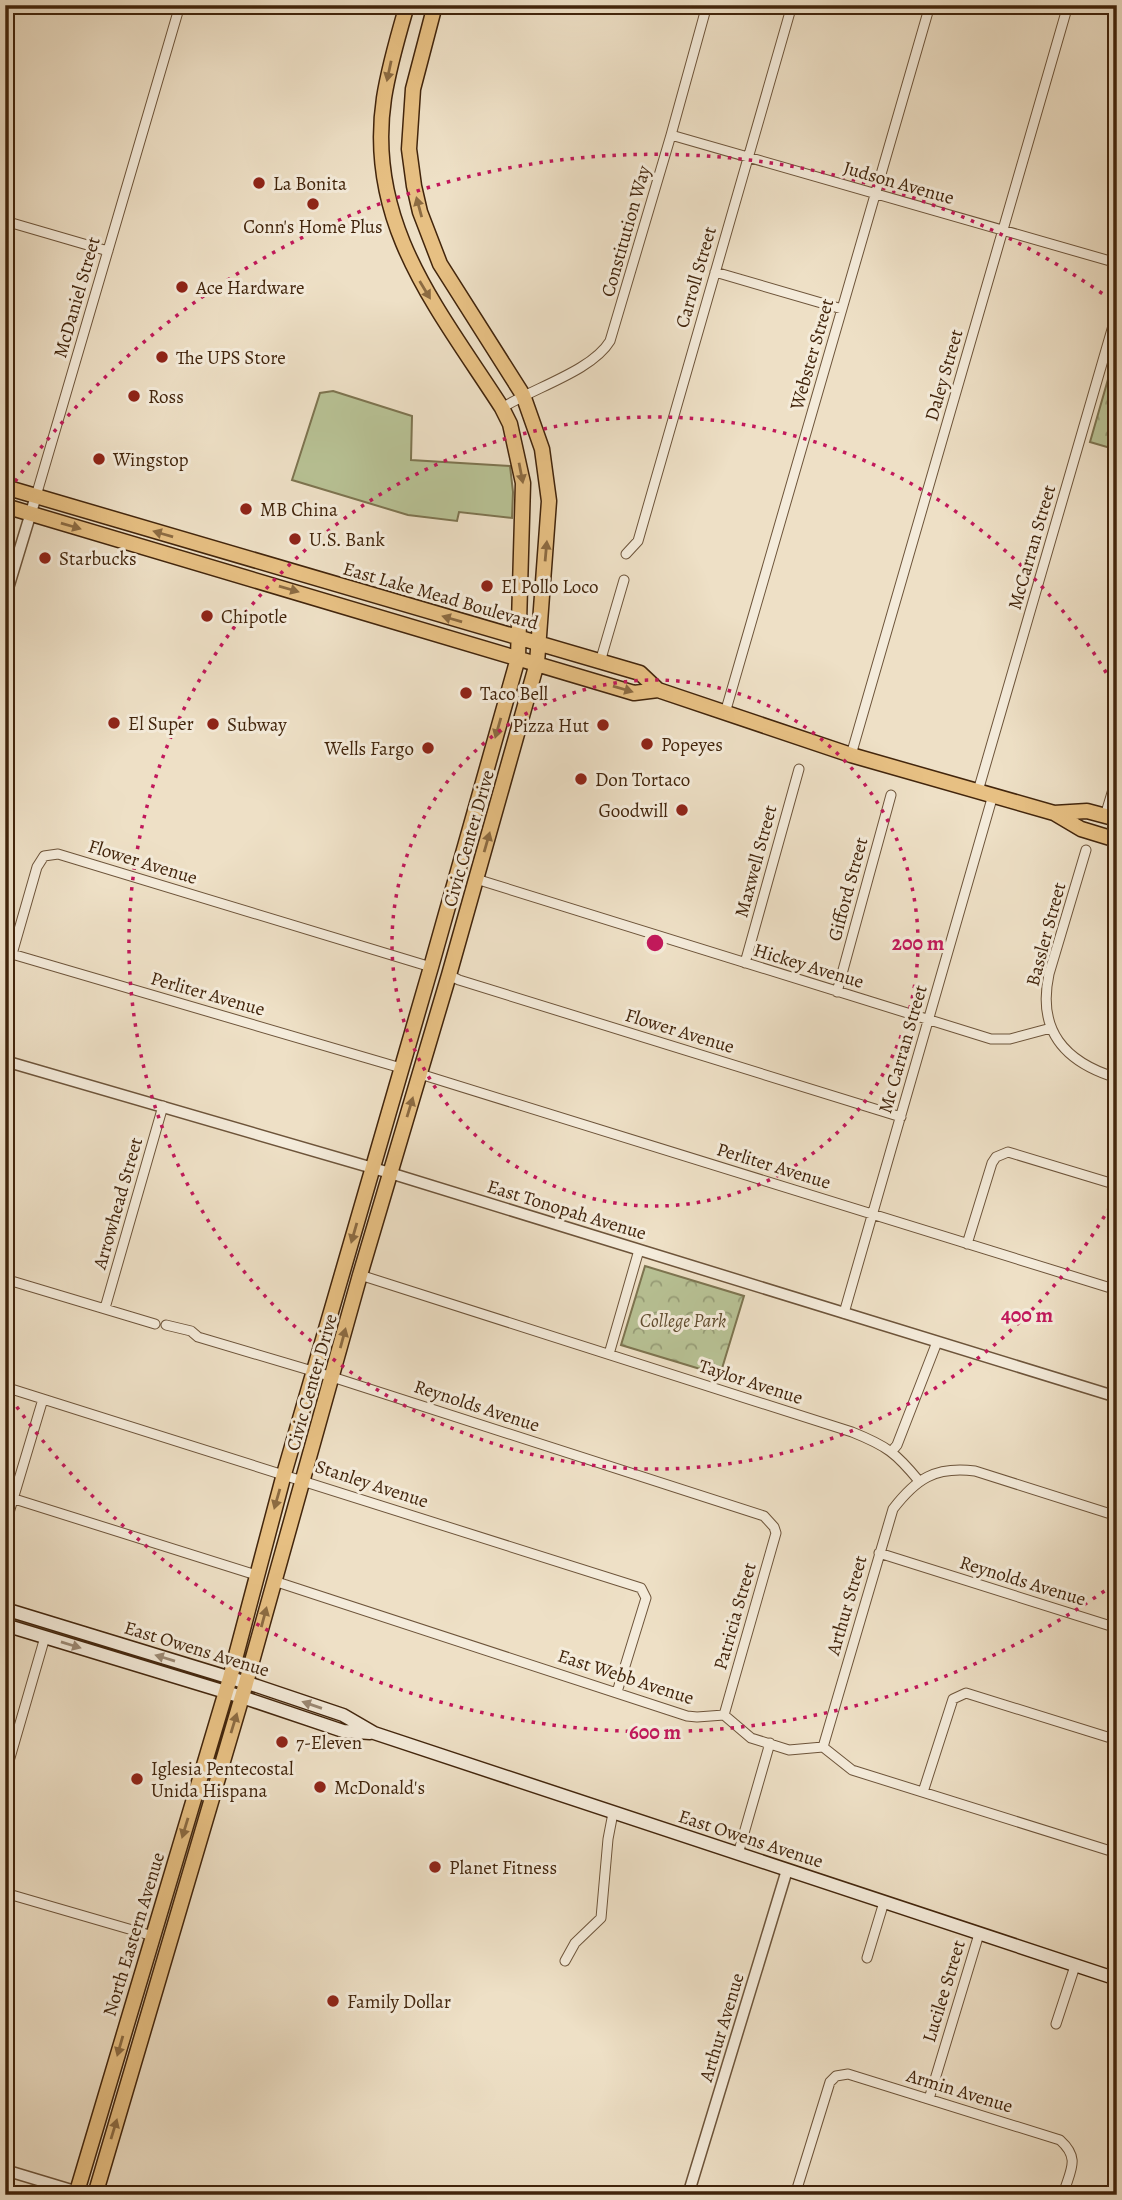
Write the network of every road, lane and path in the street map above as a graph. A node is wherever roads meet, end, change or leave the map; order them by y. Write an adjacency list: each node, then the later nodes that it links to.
1 (180, 5): 13 (street, McDaniel Street)
2 (407, 5): 19 (main road, Civic Center Drive, one-way to 19)
3 (435, 5): 18 (main road, Civic Center Drive, one-way to 3)
4 (707, 5): 8 (street, Constitution Way)
5 (792, 5): 9 (street, Carroll Street)
6 (930, 5): 10 (street, Webster Street)
7 (1068, 5): 12 (street, Daley Street)
8 (671, 135): 9 (street, Judson Avenue); 18 (street, Constitution Way)
9 (748, 157): 10 (street, Judson Avenue); 15 (street, Carroll Street)
10 (876, 193): 12 (street, Judson Avenue); 16 (street, Webster Street)
11 (5, 221): 13 (street)
12 (1003, 230): 14 (street, Judson Avenue); 36 (street, Daley Street)
13 (108, 251): 21 (street, McDaniel Street)
14 (1117, 263)
15 (715, 272): 16 (street); 24 (street, Carroll Street)
16 (842, 309): 35 (street, Webster Street)
17 (1117, 312): 39 (street, McCarran Street)
18 (523, 395): 19 (street, Constitution Way); 30 (main road, Civic Center Drive, one-way to 18)
19 (502, 408): 29 (main road, Civic Center Drive, one-way to 29)
20 (5, 487): 21 (main road, East Lake Mead Boulevard)
21 (36, 496): 23 (street, McDaniel Street); 25 (main road, East Lake Mead Boulevard, one-way to 21)
22 (5, 506): 23 (main road, East Lake Mead Boulevard)
23 (31, 514): 26 (main road, East Lake Mead Boulevard, one-way to 26); 28 (street, McDaniel Street)
24 (626, 554)
25 (261, 563): 26 (main road); 29 (main road, East Lake Mead Boulevard, one-way to 25)
26 (256, 580): 31 (main road, East Lake Mead Boulevard, one-way to 31)
27 (624, 580): 32 (street)
28 (5, 598)
29 (518, 638): 30 (main road, East Lake Mead Boulevard); 31 (main road, Civic Center Drive)
30 (538, 643): 32 (main road, East Lake Mead Boulevard); 33 (main road, Civic Center Drive)
31 (518, 657): 33 (main road, East Lake Mead Boulevard); 47 (main road, Civic Center Drive, one-way to 47)
32 (600, 662): 34 (main road, East Lake Mead Boulevard)
33 (537, 663): 34 (main road, East Lake Mead Boulevard, one-way to 34); 46 (main road, Civic Center Drive, one-way to 33)
34 (659, 690): 35 (main road, East Lake Mead Boulevard)
35 (725, 713): 36 (main road, East Lake Mead Boulevard)
36 (851, 755): 39 (main road, East Lake Mead Boulevard)
37 (799, 769): 49 (street, Maxwell Street)
38 (1117, 776): 43 (street)
39 (978, 791): 41 (main road, East Lake Mead Boulevard)
40 (891, 795): 52 (street, Gifford Street)
41 (993, 795): 42 (main road, East Lake Mead Boulevard); 53 (street, Mc Carran Street)
42 (1054, 813): 43 (main road, East Lake Mead Boulevard); 44 (main road, East Lake Mead Boulevard)
43 (1111, 818)
44 (1117, 840)
45 (1086, 850): 55 (street, Bassler Street)
46 (476, 879): 49 (street, Hickey Avenue); 51 (main road, Civic Center Drive)
47 (445, 918): 50 (main road, Civic Center Drive); 51 (main road)
48 (9, 953): 50 (street, Flower Avenue); 57 (street, Perliter Avenue)
49 (745, 963): 52 (street, Hickey Avenue)
50 (431, 967): 54 (main road); 57 (main road, Civic Center Drive)
51 (449, 975): 54 (main road, Civic Center Drive); 61 (street, Flower Avenue)
52 (837, 992): 53 (street, Hickey Avenue)
53 (929, 1020): 55 (street, Hickey Avenue); 61 (street, Mc Carran Street)
54 (433, 1028): 58 (main road, Civic Center Drive)
55 (1051, 1028): 59 (street)
56 (5, 1061): 60 (street, East Tonopah Avenue)
57 (401, 1068): 62 (main road, Civic Center Drive)
58 (420, 1074): 63 (main road, Civic Center Drive, one-way to 58); 65 (street, Perliter Avenue)
59 (1117, 1078)
60 (163, 1106): 62 (street, East Tonopah Avenue); 71 (street, Arrowhead Street)
61 (901, 1117): 65 (street, Mc Carran Street)
62 (373, 1168): 63 (street, East Tonopah Avenue); 77 (main road, Civic Center Drive, one-way to 77)
63 (390, 1173): 67 (street, East Tonopah Avenue); 68 (main road, Civic Center Drive)
64 (1117, 1185): 66 (street)
65 (873, 1214): 66 (street, Perliter Avenue); 72 (street, Mc Carran Street)
66 (967, 1244): 70 (street, Perliter Avenue)
67 (639, 1250): 72 (street, East Tonopah Avenue); 76 (street)
68 (360, 1275): 76 (street, Taylor Avenue); 78 (main road, Civic Center Drive, one-way to 68)
69 (5, 1279): 71 (street)
70 (1117, 1290)
71 (105, 1308): 73 (street)
72 (844, 1313): 75 (street, East Tonopah Avenue)
73 (155, 1324)
74 (166, 1325): 77 (street, Reynolds Avenue)
75 (937, 1342): 80 (street, East Tonopah Avenue); 82 (street)
76 (609, 1354): 82 (street, Taylor Avenue)
77 (314, 1371): 78 (street, Reynolds Avenue); 83 (main road, Civic Center Drive)
78 (333, 1377): 84 (main road, Civic Center Drive); 89 (street, Reynolds Avenue)
79 (5, 1387): 81 (street, Stanley Avenue)
80 (1117, 1397)
81 (43, 1399): 83 (street, Stanley Avenue); 86 (street)
82 (892, 1451): 85 (street, Taylor Avenue)
83 (284, 1474): 84 (street, Stanley Avenue); 91 (main road, Civic Center Drive, one-way to 91)
84 (303, 1480): 92 (main road, Civic Center Drive); 99 (street, Stanley Avenue)
85 (919, 1481): 87 (street); 90 (street, Arthur Street)
86 (9, 1497): 88 (street); 91 (street)
87 (1117, 1516)
88 (5, 1526)
89 (774, 1527): 100 (street, Patricia Street)
90 (879, 1553): 95 (street, Reynolds Avenue); 103 (street, Arthur Street)
91 (256, 1575): 97 (main road, Civic Center Drive)
92 (274, 1581): 98 (main road, Civic Center Drive, one-way to 92); 99 (street, East Webb Avenue)
93 (5, 1609): 97 (main road, East Owens Avenue, one-way to 93)
94 (5, 1625): 96 (main road, East Owens Avenue)
95 (1117, 1628)
96 (45, 1637): 97 (main road, East Owens Avenue, one-way to 97); 104 (street)
97 (228, 1685): 98 (main road, East Owens Avenue); 110 (main road, North Eastern Avenue, one-way to 110)
98 (244, 1690): 106 (main road, East Owens Avenue); 113 (main road, North Eastern Avenue, one-way to 98)
99 (617, 1692): 100 (street, East Webb Avenue)
100 (724, 1715): 102 (street)
101 (1117, 1740): 105 (street)
102 (770, 1743): 103 (street); 108 (street)
103 (823, 1747): 105 (street)
104 (5, 1775)
105 (923, 1792): 107 (street)
106 (613, 1813): 108 (main road, East Owens Avenue); 117 (street)
107 (1117, 1853)
108 (737, 1854): 109 (main road, East Owens Avenue)
109 (787, 1870): 112 (main road, East Owens Avenue); 126 (street, Arthur Avenue)
110 (170, 1879): 113 (main road); 115 (main road, North Eastern Avenue)
111 (5, 1892): 115 (street)
112 (884, 1902): 114 (main road, East Owens Avenue); 116 (street)
113 (177, 1917): 119 (main road, North Eastern Avenue)
114 (979, 1934): 118 (main road, East Owens Avenue); 122 (street, Lucilee Street)
115 (153, 1936): 119 (main road); 124 (main road, North Eastern Avenue, one-way to 124)
116 (867, 1958)
117 (565, 1961)
118 (1075, 1966): 120 (main road, East Owens Avenue); 121 (street)
119 (159, 1979): 125 (main road, North Eastern Avenue, one-way to 119)
120 (1117, 1979)
121 (1056, 2024)
122 (929, 2099): 127 (street, Armin Avenue); 128 (street, Armin Avenue)
123 (5, 2170): 124 (street)
124 (80, 2194)
125 (94, 2195)
126 (688, 2195)
127 (795, 2195)
128 (1063, 2195)

